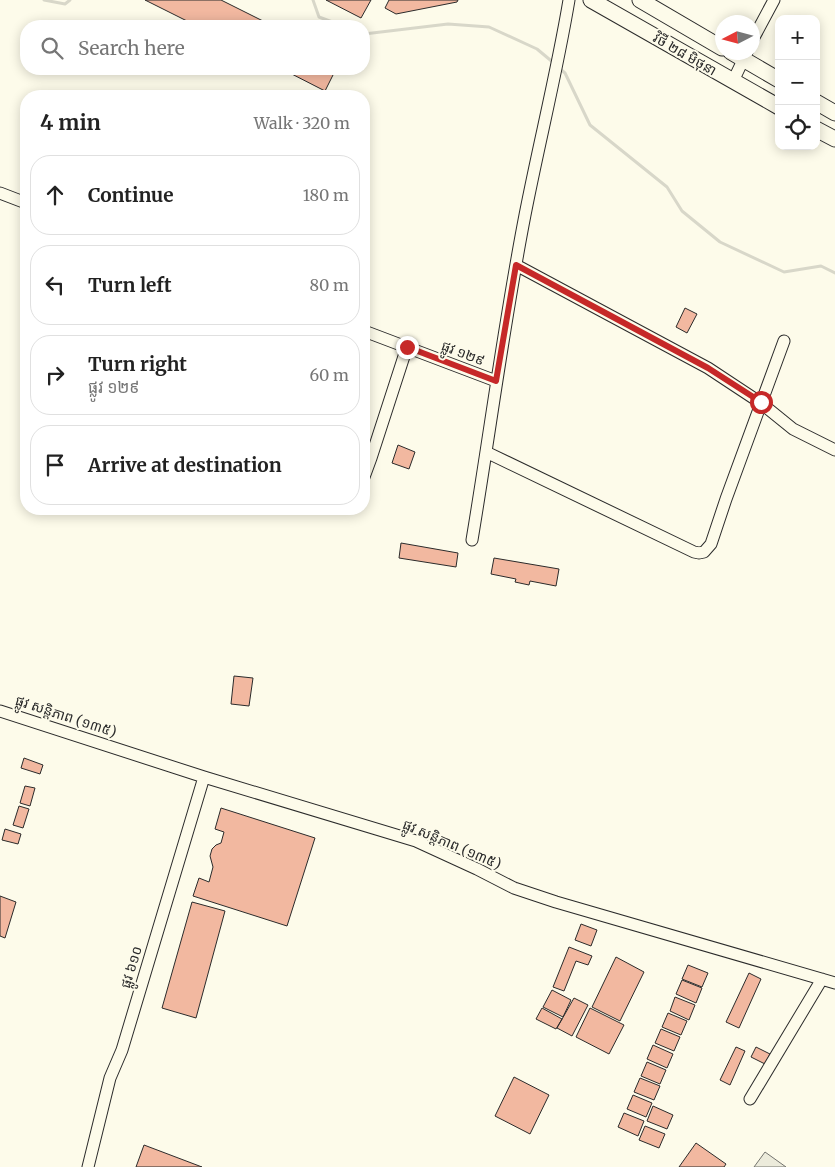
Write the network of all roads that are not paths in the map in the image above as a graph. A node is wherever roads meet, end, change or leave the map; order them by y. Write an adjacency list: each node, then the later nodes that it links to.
1 (570, 0): 18 (street)
2 (592, 0): 10 (main road, វិថី ២៨ មិថុនា)
3 (640, 0): 6 (main road)
4 (774, 0): 5 (street)
5 (760, 26)
6 (715, 44)
7 (739, 60): 10 (street)
8 (748, 60): 9 (main road)
9 (775, 77)
10 (733, 81): 12 (main road, វិថី ២៨ មិថុនា)
11 (820, 104): 13 (main road)
12 (775, 105)
13 (835, 113)
14 (820, 130): 15 (main road)
15 (835, 139)
16 (0, 193): 17 (street)
17 (20, 201)
18 (516, 265): 22 (street); 23 (street)
19 (370, 333): 21 (street, ផ្លូវ ១២៩)
20 (784, 341): 23 (street)
21 (407, 347): 22 (street, ផ្លូវ ១២៩); 26 (street)
22 (496, 381): 25 (street)
23 (761, 402): 24 (street); 25 (street)
24 (835, 450)
25 (486, 452): 27 (street)
26 (370, 461)
27 (472, 540)
28 (0, 711): 29 (street, ផ្លូវ សន្តិភាព (១៣៥))
29 (204, 777): 30 (street, ផ្លូវ សន្តិភាព (១៣៥)); 33 (street, ផ្លូវ ៦១០)
30 (822, 979): 31 (street, ផ្លូវ សន្តិភាព (១៣៥)); 32 (street)
31 (835, 983)
32 (750, 1099)
33 (88, 1167)

